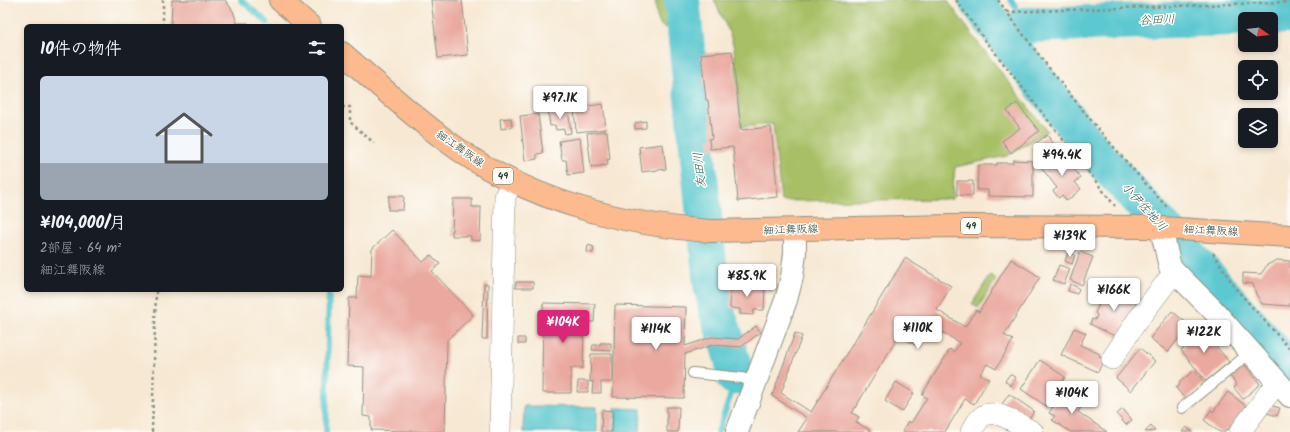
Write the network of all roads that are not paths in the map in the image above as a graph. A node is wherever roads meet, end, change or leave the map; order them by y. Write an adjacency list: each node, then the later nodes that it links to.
1 (280, 0): 2 (main road)
2 (308, 24)
3 (344, 56): 4 (main road, 細江舞阪線 / 49)
4 (513, 181): 6 (main road, 細江舞阪線 / 49); 15 (street)
5 (1165, 228): 6 (main road, 細江舞阪線 / 49); 7 (main road, 細江舞阪線 / 49); 8 (street)
6 (795, 230): 12 (street)
7 (1290, 236)
8 (1175, 272): 9 (street); 10 (street)
9 (1251, 352): 13 (street); 14 (lane)
10 (1112, 359)
11 (693, 373): 12 (lane)
12 (749, 380): 16 (street)
13 (1284, 390): 19 (street)
14 (1182, 408)
15 (500, 432)
16 (737, 432)
17 (971, 432): 18 (street)
18 (1032, 432)
19 (1240, 432)

